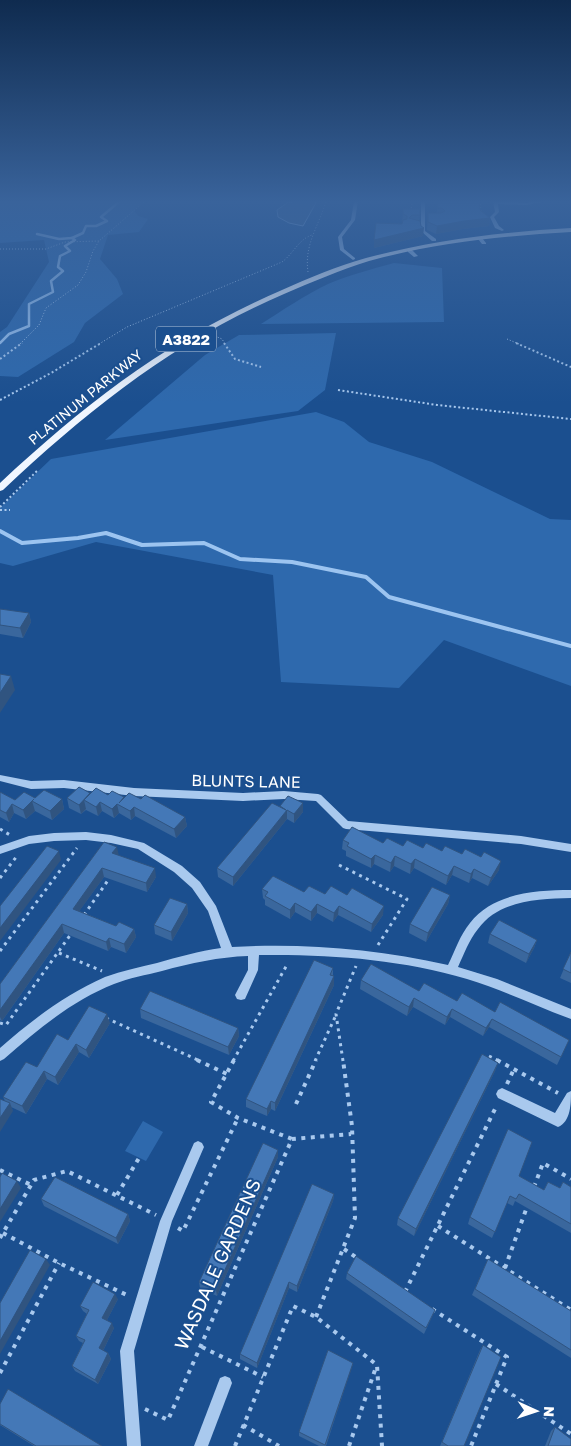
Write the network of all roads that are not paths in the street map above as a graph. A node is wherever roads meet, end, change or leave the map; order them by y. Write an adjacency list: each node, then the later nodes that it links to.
1 (326, 268): 3 (main road, PLATINUM PARKWAY / A3822)
2 (338, 268): 3 (main road, A3822)
3 (263, 299): 4 (main road, PLATINUM PARKWAY / A3822)
4 (0, 488)
5 (0, 778): 6 (street, BLUNTS LANE)
6 (571, 848)
7 (0, 850): 10 (street)
8 (571, 894): 11 (street)
9 (254, 951): 10 (street); 11 (street); 12 (street)
10 (228, 952): 14 (street)
11 (451, 970): 13 (street)
12 (241, 995)
13 (571, 1014)
14 (0, 1056)
15 (502, 1094): 16 (street)
16 (570, 1098)
17 (198, 1147): 19 (street)
18 (225, 1383): 20 (street)
19 (134, 1446)
20 (201, 1446)

